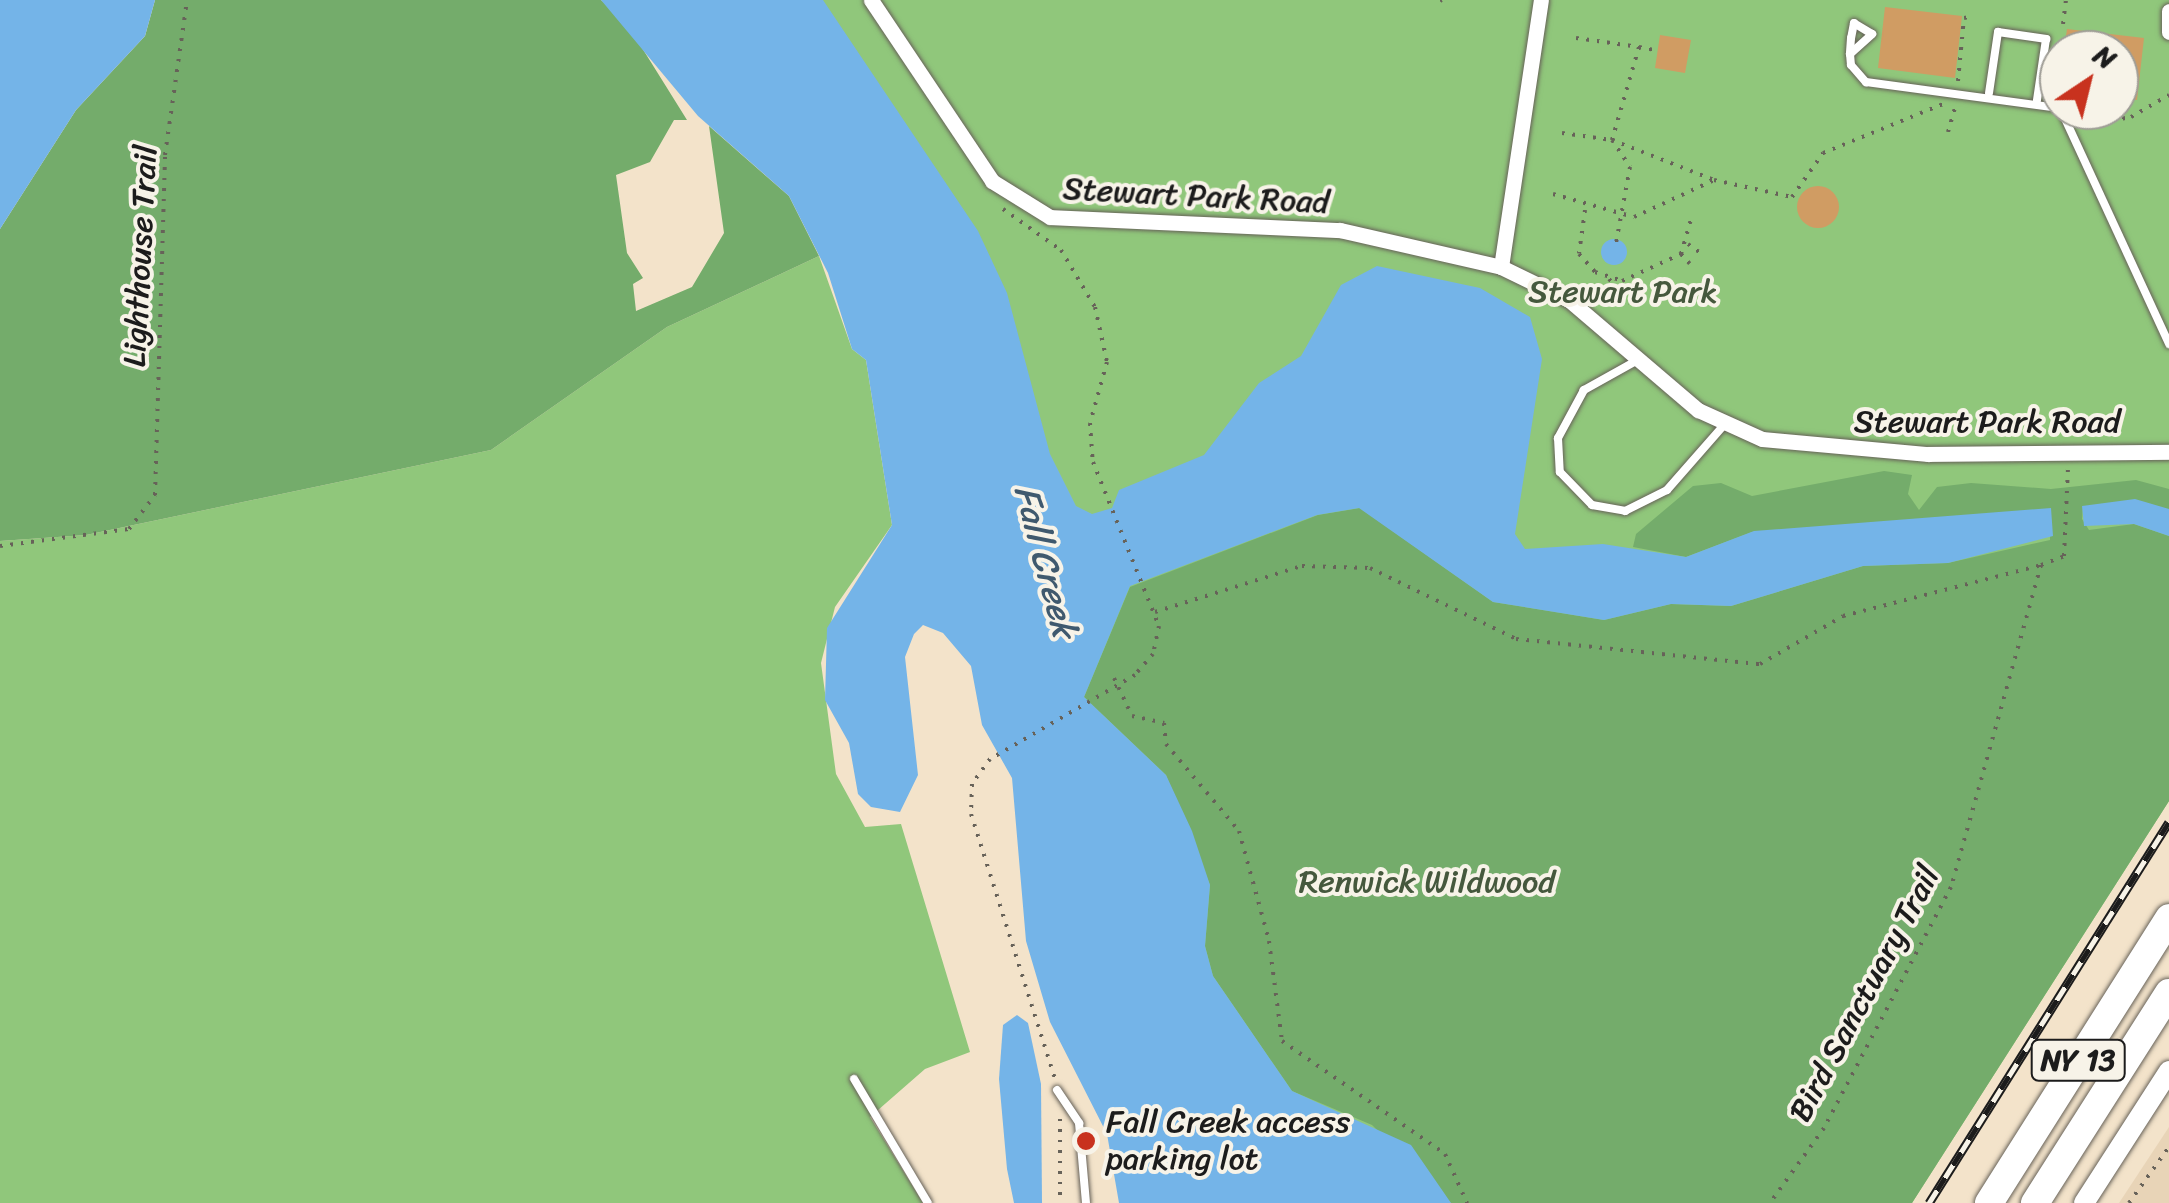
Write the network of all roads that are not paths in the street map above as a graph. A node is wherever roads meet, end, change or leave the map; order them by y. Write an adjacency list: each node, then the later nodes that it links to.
1 (872, 0): 9 (street, Stewart Park Road)
2 (1541, 0): 9 (street)
3 (2169, 11): 4 (street)
4 (2169, 32)
5 (1850, 54): 6 (lane)
6 (1989, 93): 7 (lane); 7 (lane)
7 (2037, 100)
8 (2075, 130): 10 (lane)
9 (1502, 267): 11 (street, Stewart Park Road)
10 (2169, 344)
11 (1636, 361): 12 (street, Stewart Park Road); 12 (lane)
12 (1724, 426): 13 (street, Stewart Park Road)
13 (2169, 452)
14 (2169, 918): 21 (highway, NY 13)
15 (2169, 993): 22 (highway, NY 13)
16 (2169, 1071): 23 (street)
17 (854, 1079): 19 (lane)
18 (1057, 1090): 20 (lane)
19 (928, 1203)
20 (1086, 1203)
21 (1989, 1203)
22 (2035, 1203)
23 (2084, 1203)

